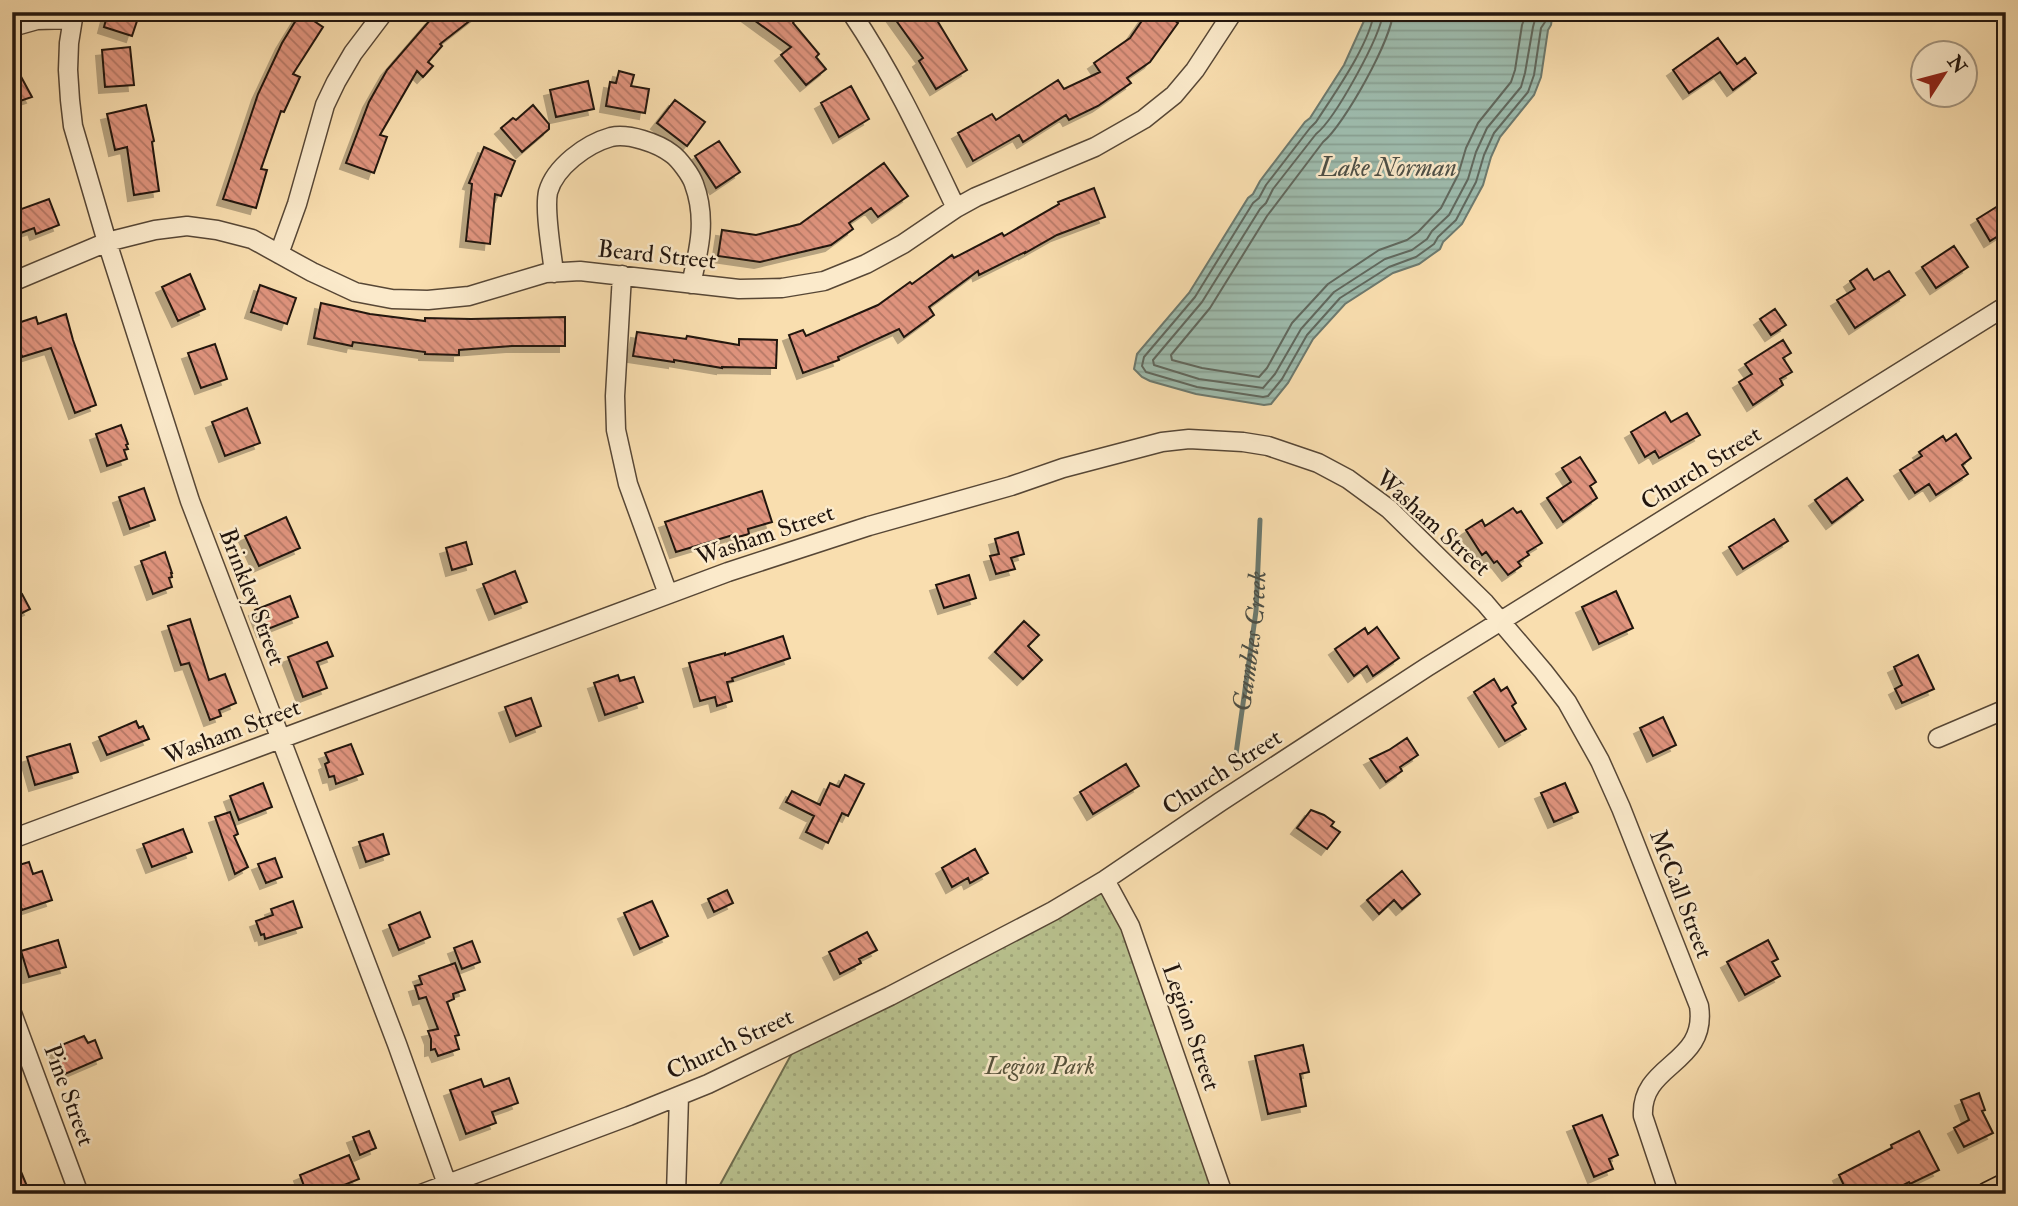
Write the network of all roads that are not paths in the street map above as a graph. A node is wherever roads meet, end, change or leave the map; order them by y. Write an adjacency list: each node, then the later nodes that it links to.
1 (384, 12): 8 (street)
2 (850, 12): 6 (street)
3 (1233, 12): 6 (street, Beard Street)
4 (73, 16): 5 (street); 7 (street, Brinkley Street)
5 (12, 27)
6 (956, 208): 12 (street, Beard Street)
7 (107, 242): 8 (street, Beard Street); 11 (street, Beard Street); 18 (street, Brinkley Street)
8 (279, 254): 9 (street, Beard Street)
9 (554, 273): 10 (street, Beard Street); 12 (street)
10 (622, 275): 12 (street, Beard Street); 14 (street)
11 (12, 282)
12 (691, 284)
13 (2006, 306): 15 (street, Church Street)
14 (668, 594): 15 (street, Washam Street); 18 (street, Washam Street)
15 (1502, 622): 20 (street, Church Street); 29 (street, McCall Street)
16 (2006, 709): 17 (street)
17 (1938, 738)
18 (281, 739): 19 (street, Washam Street); 23 (street, Brinkley Street)
19 (12, 839)
20 (1105, 880): 22 (street, Church Street); 28 (street, Legion Street)
21 (12, 1013): 25 (street, Pine Street)
22 (679, 1096): 23 (street, Church Street); 27 (street)
23 (447, 1184): 26 (street, Church Street)
24 (2006, 1185): 30 (main road)
25 (79, 1194)
26 (421, 1194)
27 (676, 1194)
28 (1223, 1194)
29 (1669, 1194)
30 (1988, 1194)

